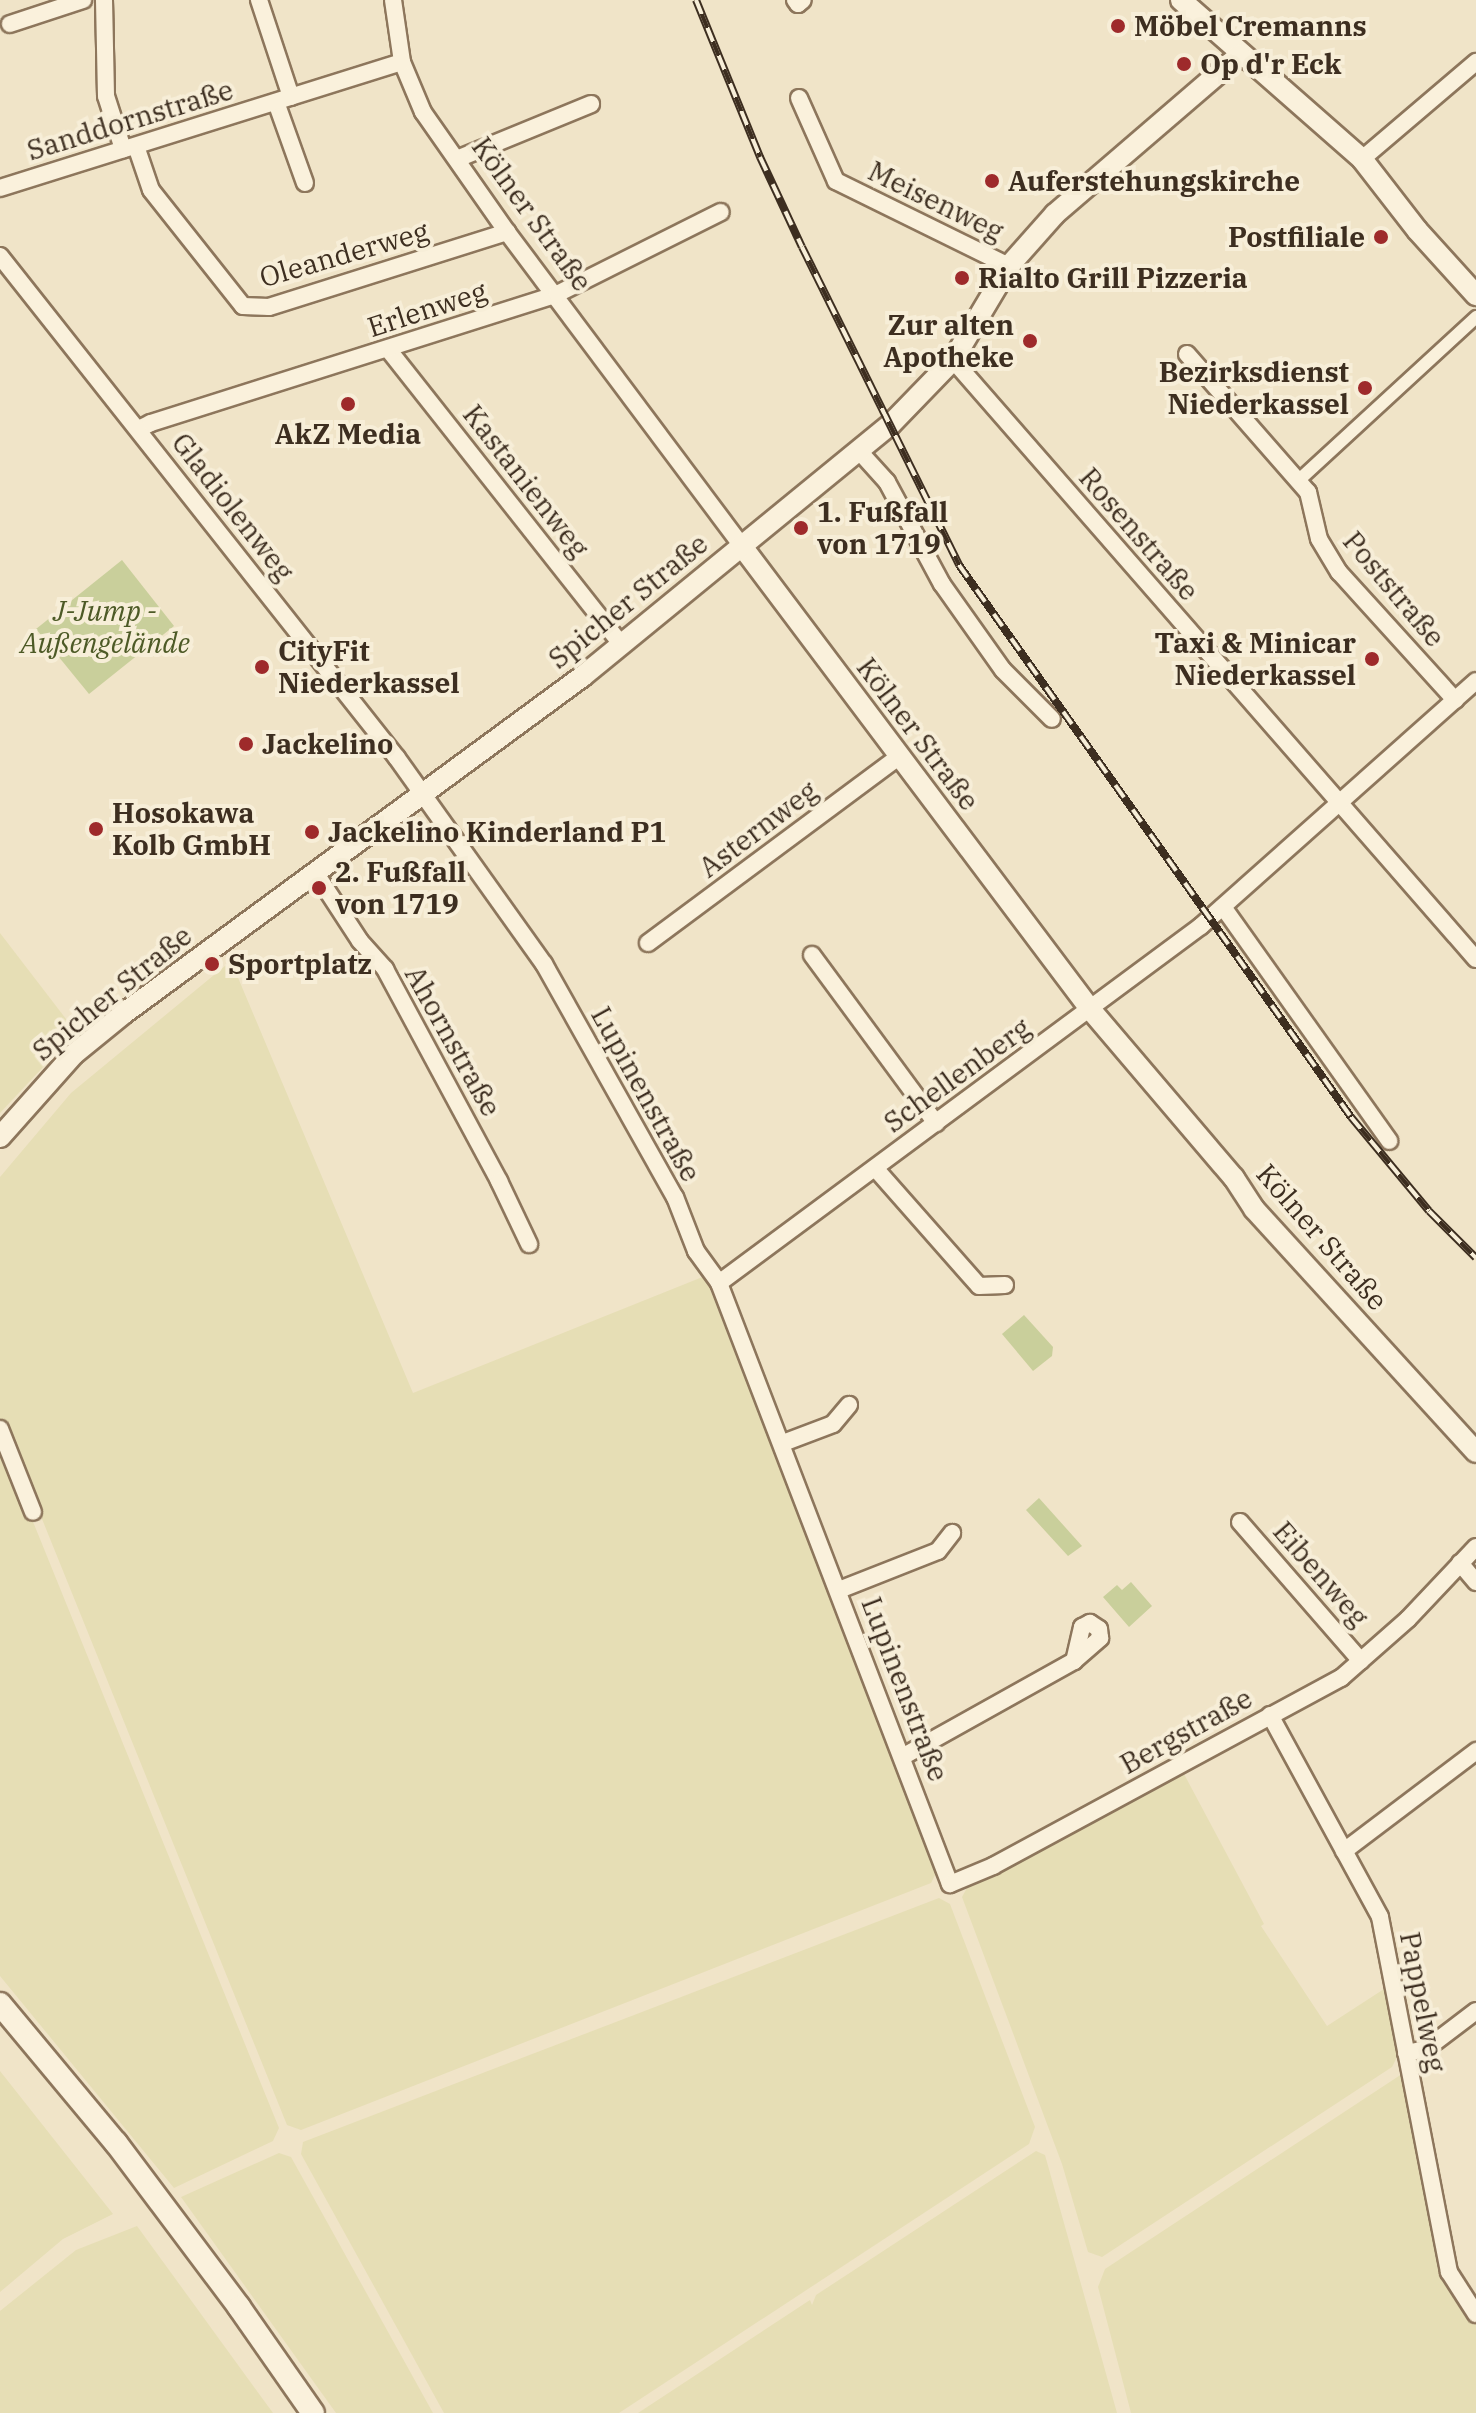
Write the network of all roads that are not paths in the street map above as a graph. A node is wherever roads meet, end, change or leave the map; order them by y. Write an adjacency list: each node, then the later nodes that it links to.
1 (83, 0): 8 (street)
2 (104, 0): 15 (street, Oleanderweg)
3 (259, 0): 13 (street)
4 (393, 0): 10 (street, Kölner Straße)
5 (795, 0): 6 (street)
6 (803, 0)
7 (1181, 0): 9 (street)
8 (10, 24)
9 (1240, 55): 17 (street); 23 (street, Spicher Straße)
10 (402, 62): 13 (street, Sanddornstraße); 16 (street, Kölner Straße)
11 (1476, 62): 17 (street)
12 (799, 98): 23 (street, Meisenweg)
13 (283, 99): 15 (street, Sanddornstraße); 18 (street, Sanddornstraße)
14 (591, 104): 16 (street)
15 (129, 148): 19 (street, Sanddornstraße); 21 (street, Oleanderweg)
16 (457, 159): 21 (street, Kölner Straße)
17 (1362, 159): 25 (street)
18 (305, 183)
19 (0, 188)
20 (721, 212): 24 (street, Erlenweg)
21 (507, 232): 24 (street, Kölner Straße)
22 (0, 256): 30 (street, Gladiolenweg)
23 (1009, 266): 29 (street, Spicher Straße)
24 (557, 294): 27 (street, Erlenweg); 33 (street, Kölner Straße)
25 (1476, 295)
26 (1476, 317): 32 (street)
27 (388, 349): 30 (street, Erlenweg); 34 (street, Kastanienweg)
28 (1187, 354): 32 (street, Poststraße)
29 (953, 360): 31 (street, Spicher Straße); 40 (street, Rosenstraße)
30 (139, 429): 39 (street, Gladiolenweg)
31 (859, 451): 33 (street, Spicher Straße); 37 (street)
32 (1299, 480): 36 (street, Poststraße)
33 (741, 545): 34 (street, Spicher Straße); 38 (street, Kölner Straße)
34 (622, 645): 39 (street, Spicher Straße)
35 (1476, 681): 36 (street, Schellenberg)
36 (1455, 700): 40 (street, Schellenberg)
37 (1052, 719)
38 (900, 756): 43 (street, Asternweg); 46 (street, Kölner Straße)
39 (422, 793): 41 (street, Spicher Straße); 52 (street, Lupinenstraße)
40 (1339, 802): 42 (street, Schellenberg); 45 (street, Rosenstraße)
41 (315, 872): 48 (street, Spicher Straße); 51 (street, Ahornstraße)
42 (1223, 907): 46 (street, Schellenberg); 49 (street)
43 (648, 943)
44 (812, 955): 47 (street)
45 (1476, 959)
46 (1090, 1009): 47 (street, Schellenberg); 57 (street, Kölner Straße)
47 (936, 1123): 50 (street, Schellenberg)
48 (0, 1137)
49 (1389, 1141)
50 (875, 1168): 52 (street, Schellenberg); 53 (street)
51 (529, 1244)
52 (719, 1283): 56 (street, Lupinenstraße)
53 (1005, 1285)
54 (849, 1405): 56 (street)
55 (0, 1429): 58 (street)
56 (783, 1443): 64 (street, Lupinenstraße)
57 (1476, 1452)
58 (33, 1512)
59 (1240, 1522): 66 (street, Eibenweg)
60 (952, 1533): 64 (street)
61 (1476, 1547): 62 (street, Bergstraße)
62 (1460, 1563): 63 (street); 66 (street, Bergstraße)
63 (1476, 1582)
64 (839, 1590): 69 (street, Lupinenstraße)
65 (1074, 1661): 69 (street)
66 (1361, 1661): 67 (street, Bergstraße)
67 (1270, 1715): 70 (street, Bergstraße); 71 (street, Pappelweg)
68 (1476, 1751): 71 (street)
69 (902, 1757): 70 (street, Lupinenstraße)
70 (926, 1819)
71 (1344, 1851): 74 (street, Pappelweg)
72 (0, 2004): 76 (main road)
73 (1476, 2011): 74 (street)
74 (1406, 2053): 75 (street, Pappelweg)
75 (1476, 2314)
76 (313, 2413)

